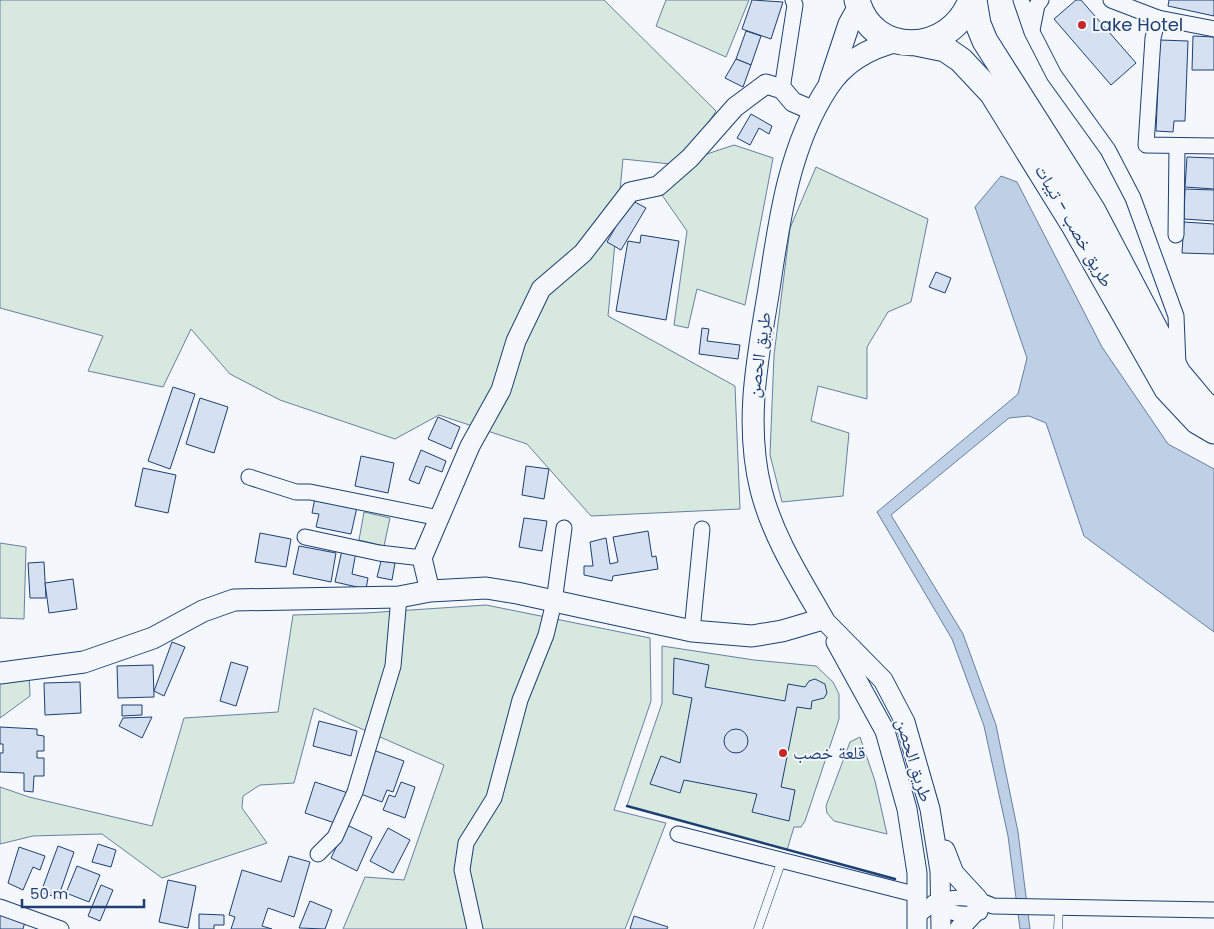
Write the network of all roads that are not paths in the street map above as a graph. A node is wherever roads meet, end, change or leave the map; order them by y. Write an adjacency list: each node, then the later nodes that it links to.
1 (793, 0): 12 (street)
2 (972, 0): 10 (highway); 17 (highway, طريق خصب - تيبات)
3 (1021, 0): 9 (street)
4 (1041, 0): 9 (street)
5 (1111, 0): 7 (street)
6 (858, 3): 10 (highway, طريق خصب - تيبات); 11 (main road, طريق الحصن)
7 (1158, 18): 8 (street); 14 (street)
8 (1214, 29)
9 (1032, 32): 17 (street)
10 (907, 42): 11 (main road, طريق الحصن); 19 (highway, طريق خصب - تيبات)
11 (828, 86): 13 (main road, طريق الحصن)
12 (782, 89): 13 (street); 21 (street)
13 (814, 110): 29 (main road, طريق الحصن)
14 (1177, 146): 15 (street); 16 (street)
15 (1214, 146)
16 (1176, 235)
17 (1178, 373): 18 (highway, طريق خصب - تيبات)
18 (1214, 410)
19 (1214, 431)
20 (249, 477): 21 (street)
21 (439, 518): 25 (street)
22 (564, 528): 28 (street)
23 (702, 529): 30 (street)
24 (305, 537): 25 (street)
25 (422, 558): 26 (street)
26 (430, 591): 27 (main road); 28 (main road)
27 (399, 597): 31 (main road); 34 (street)
28 (554, 602): 30 (main road); 43 (street)
29 (823, 619): 30 (main road); 32 (street, طريق الحصن); 36 (street, طريق الحصن)
30 (692, 631)
31 (0, 673)
32 (905, 722): 36 (street, طريق الحصن); 37 (street)
33 (678, 834): 35 (street)
34 (318, 854)
35 (782, 860): 36 (street); 44 (lane)
36 (933, 902): 37 (street); 41 (street, طريق الحصن); 45 (street, طريق الحصن)
37 (981, 906): 39 (street); 46 (street)
38 (0, 907): 42 (street)
39 (1059, 907): 40 (street); 47 (lane)
40 (1214, 910)
41 (917, 923)
42 (61, 929)
43 (475, 929)
44 (758, 929)
45 (941, 929)
46 (959, 929)
47 (1058, 929)

